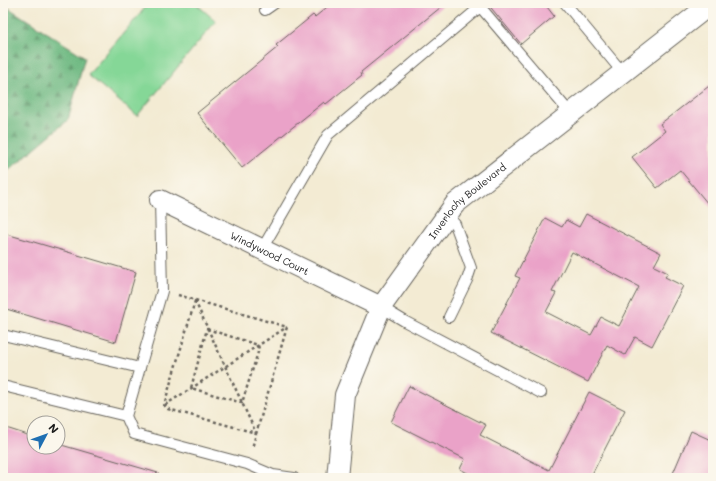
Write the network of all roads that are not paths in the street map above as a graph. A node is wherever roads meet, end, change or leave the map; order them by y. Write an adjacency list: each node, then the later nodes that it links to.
1 (275, 3): 5 (lane)
2 (565, 3): 6 (lane)
3 (712, 3): 6 (street, Inverlochy Boulevard)
4 (478, 5): 7 (lane); 10 (lane)
5 (266, 10)
6 (623, 73): 7 (street, Inverlochy Boulevard)
7 (571, 114): 9 (street, Inverlochy Boulevard)
8 (160, 200): 10 (street, Windywood Court); 14 (lane)
9 (447, 215): 11 (street, Inverlochy Boulevard); 12 (lane)
10 (262, 249): 11 (street, Windywood Court)
11 (380, 307): 16 (lane); 20 (street, Inverlochy Boulevard)
12 (449, 317)
13 (3, 335): 14 (lane)
14 (140, 368): 17 (lane)
15 (3, 386): 17 (lane)
16 (541, 393)
17 (126, 416): 18 (lane)
18 (273, 476): 19 (lane)
19 (294, 478)
20 (337, 478)

